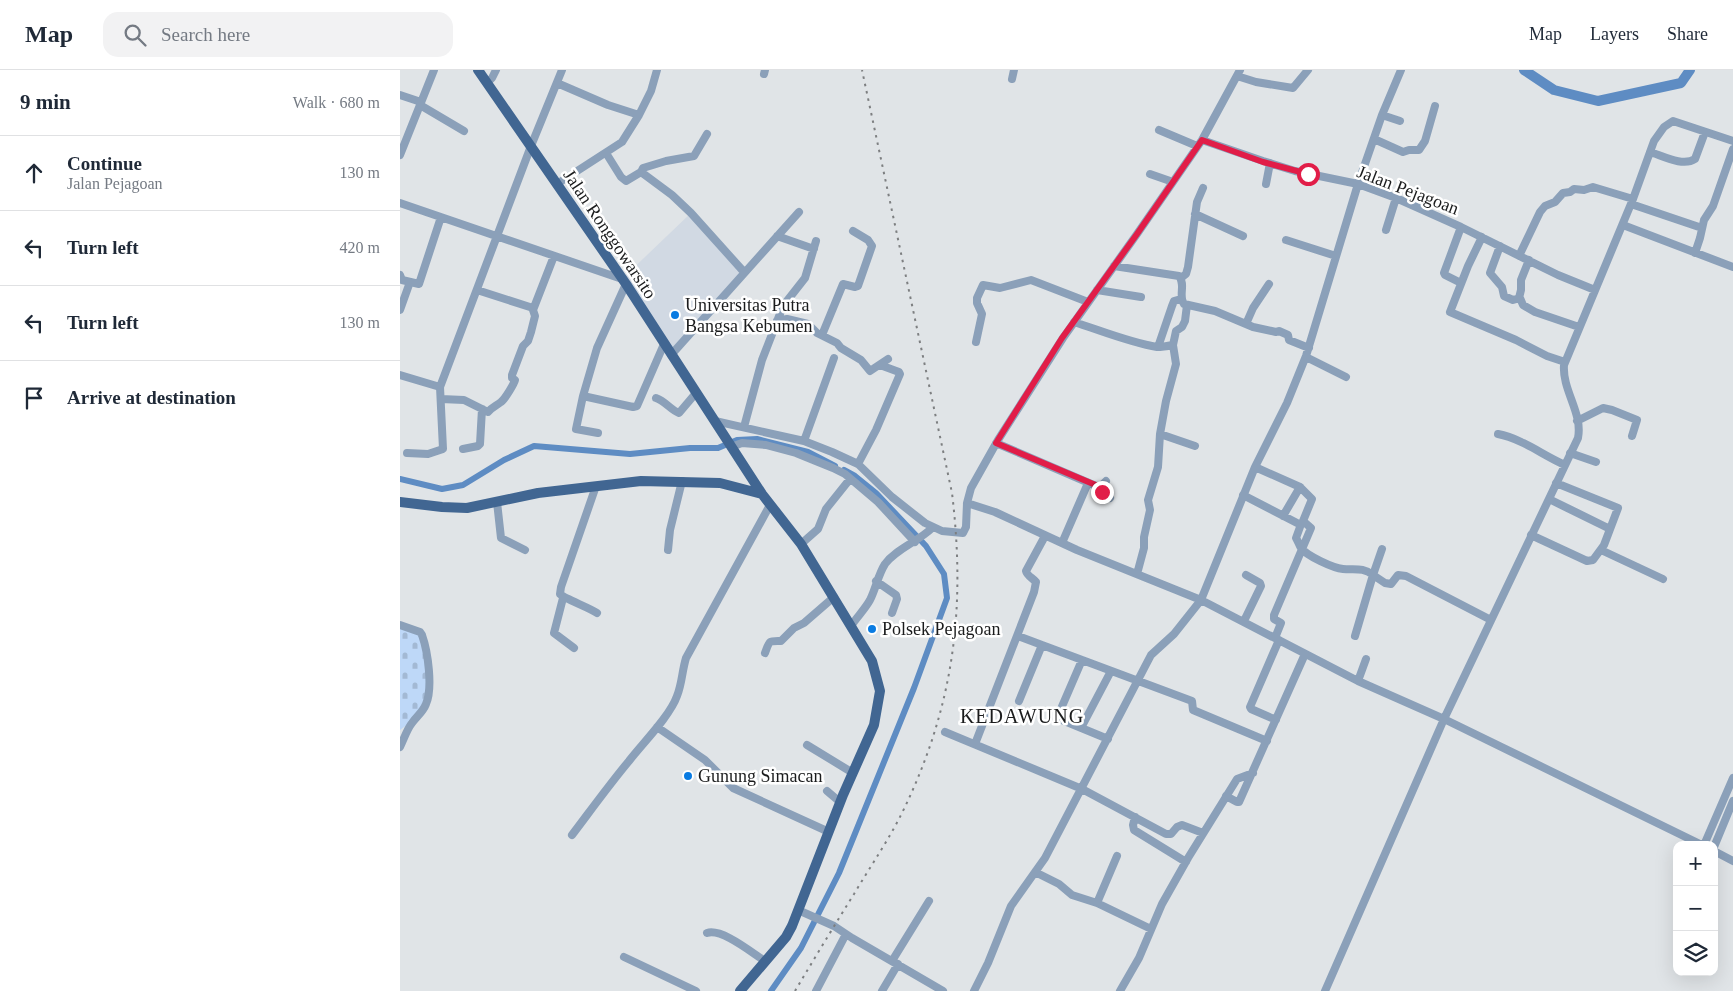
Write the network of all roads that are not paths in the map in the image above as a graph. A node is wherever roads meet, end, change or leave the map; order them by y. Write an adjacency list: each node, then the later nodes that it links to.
1 (434, 70): 14 (street)
2 (478, 70): 11 (main road, Jalan Ronggowarsito)
3 (496, 70): 11 (street)
4 (562, 70): 12 (street)
5 (657, 70): 16 (street)
6 (1014, 70): 10 (street)
7 (1308, 70): 9 (street)
8 (1401, 70): 17 (street)
9 (1238, 73): 26 (street)
10 (1012, 79)
11 (487, 83): 27 (main road, Jalan Ronggowarsito)
12 (557, 83): 16 (street); 27 (street)
13 (400, 95): 14 (street)
14 (420, 104): 20 (street); 23 (street)
15 (1435, 106): 24 (street)
16 (639, 115): 30 (street)
17 (1382, 115): 18 (street); 24 (street)
18 (1400, 121)
19 (1159, 130): 26 (street, Jalan Pejagoan)
20 (464, 131)
21 (1705, 132): 25 (street); 29 (street); 29 (street)
22 (707, 134): 33 (street)
23 (403, 139): 31 (street)
24 (1374, 139): 38 (street)
25 (1733, 141)
26 (1199, 143): 32 (street, Jalan Pejagoan); 35 (street)
27 (530, 146): 36 (main road, Jalan Ronggowarsito); 51 (street)
28 (1733, 149): 48 (street)
29 (1650, 152): 41 (street)
30 (606, 153): 33 (street); 36 (street)
31 (400, 155)
32 (1270, 163): 37 (street); 38 (street, Jalan Pejagoan)
33 (641, 172): 64 (street)
34 (1150, 174): 35 (street)
35 (1173, 182): 62 (street)
36 (556, 184): 68 (main road, Jalan Ronggowarsito)
37 (1266, 184)
38 (1358, 184): 40 (street, Jalan Pejagoan); 59 (street)
39 (1203, 188): 44 (street)
40 (1396, 198): 47 (street, Jalan Pejagoan); 50 (street)
41 (1632, 201): 46 (street); 48 (street); 60 (street)
42 (400, 204): 45 (street)
43 (798, 212): 52 (street)
44 (1195, 214): 53 (street); 66 (street)
45 (441, 217): 51 (street); 67 (street)
46 (1623, 225): 57 (street); 73 (street)
47 (1461, 227): 54 (street, Jalan Pejagoan); 69 (street)
48 (1702, 228): 57 (street)
49 (853, 230): 84 (street)
50 (1386, 230)
51 (497, 236): 58 (street); 71 (street)
52 (776, 236): 64 (street); 80 (street)
53 (1243, 236)
54 (1482, 238): 56 (street, Jalan Pejagoan); 69 (street)
55 (1286, 240): 59 (street)
56 (1500, 246): 60 (street, Jalan Pejagoan); 75 (street)
57 (1695, 253): 63 (street)
58 (554, 256): 68 (street); 78 (street)
59 (1336, 256): 89 (street)
60 (1519, 256): 61 (street, Jalan Pejagoan)
61 (1529, 260): 73 (street, Jalan Pejagoan); 75 (street)
62 (1114, 266): 66 (street); 72 (street)
63 (1733, 268)
64 (744, 272): 90 (street)
65 (400, 275): 67 (street)
66 (1181, 278): 77 (street)
67 (410, 282): 79 (street)
68 (624, 282): 86 (main road, Jalan Ronggowarsito); 100 (street)
69 (1461, 283): 94 (street)
70 (1268, 284): 82 (street)
71 (477, 290): 78 (street); 98 (street)
72 (1097, 290): 74 (street); 76 (street)
73 (1595, 290): 83 (street)
74 (1141, 297)
75 (1518, 298): 83 (street)
76 (1088, 302): 81 (street); 85 (street)
77 (1184, 302): 82 (street); 87 (street); 88 (street)
78 (533, 308): 103 (street)
79 (400, 310)
80 (778, 321): 84 (street); 106 (street)
81 (1074, 322): 88 (street); 112 (street)
82 (1246, 324): 89 (street)
83 (1579, 328): 94 (street)
84 (822, 335): 95 (street)
85 (976, 342)
86 (664, 344): 90 (main road, Jalan Ronggowarsito); 100 (street)
87 (1173, 345): 88 (street); 108 (street)
88 (1158, 347)
89 (1309, 348): 91 (street)
90 (671, 355): 99 (main road, Jalan Ronggowarsito)
91 (1306, 357): 97 (street); 121 (street)
92 (834, 358): 111 (street)
93 (888, 359): 95 (street)
94 (1565, 362): 105 (street)
95 (880, 366): 119 (street)
96 (400, 375): 98 (street)
97 (1346, 377)
98 (440, 387): 102 (street)
99 (696, 393): 101 (street); 104 (main road, Jalan Ronggowarsito)
100 (583, 396): 107 (street)
101 (656, 398)
102 (441, 399): 103 (street); 116 (street)
103 (482, 409): 115 (street)
104 (715, 421): 106 (street); 113 (main road, Jalan Ronggowarsito)
105 (1578, 421): 110 (street); 117 (street)
106 (744, 427): 111 (street)
107 (598, 433)
108 (1160, 434): 114 (street); 153 (street)
109 (1498, 434): 120 (street)
110 (1632, 436)
111 (804, 441): 119 (street)
112 (996, 443): 126 (street); 138 (street)
113 (729, 444): 122 (street); 124 (main road, Jalan Ronggowarsito)
114 (1195, 446)
115 (463, 449)
116 (407, 453)
117 (1570, 453): 118 (street); 120 (street)
118 (1596, 462)
119 (858, 464): 141 (street)
120 (1565, 465): 127 (street)
121 (1255, 467): 130 (street); 133 (street)
122 (850, 479): 145 (street); 147 (street)
123 (682, 481): 128 (main road); 131 (main road); 150 (street)
124 (754, 481): 131 (main road); 132 (main road, Jalan Ronggowarsito)
125 (1106, 481): 129 (street)
126 (1088, 483): 129 (street); 146 (street)
127 (1556, 483): 135 (street); 142 (street)
128 (596, 486): 137 (main road); 159 (street)
129 (1098, 486): 134 (street)
130 (1300, 487): 140 (street); 151 (street)
131 (744, 490): 132 (main road)
132 (762, 494): 139 (main road, Jalan Ronggowarsito)
133 (1243, 495): 140 (street); 160 (street)
134 (1110, 498)
135 (1549, 499): 142 (street); 143 (street)
136 (400, 502): 137 (main road)
137 (497, 502): 149 (street)
138 (967, 503): 141 (street); 144 (street)
139 (770, 505): 147 (main road, Jalan Ronggowarsito); 182 (street)
140 (1283, 516): 151 (street)
141 (932, 528): 145 (street)
142 (1610, 529): 152 (street)
143 (1531, 535): 152 (street); 163 (street)
144 (1045, 536): 146 (street); 167 (street)
145 (916, 542): 157 (street)
146 (1062, 543): 153 (street)
147 (801, 544): 158 (main road, Jalan Ronggowarsito)
148 (1382, 549): 154 (street)
149 (525, 550)
150 (668, 550)
151 (1303, 550): 154 (street); 169 (street)
152 (1601, 550): 156 (street)
153 (1137, 574): 160 (street)
154 (1373, 575): 163 (street); 168 (street)
155 (1246, 576): 164 (street)
156 (1663, 579)
157 (876, 581): 162 (street); 166 (street)
158 (834, 597): 166 (main road, Jalan Ronggowarsito); 172 (street)
159 (563, 598): 161 (street); 171 (street)
160 (1201, 600): 164 (street); 177 (street)
161 (597, 613)
162 (892, 613)
163 (1491, 620): 180 (street)
164 (1244, 621): 169 (street)
165 (400, 625): 189 (street)
166 (851, 626): 190 (main road, Jalan Ronggowarsito)
167 (1018, 636): 170 (street); 187 (street)
168 (1355, 636)
169 (1277, 639): 173 (street); 181 (street)
170 (1042, 645): 175 (street); 179 (street)
171 (574, 648)
172 (765, 652)
173 (1305, 654): 178 (street); 181 (street)
174 (1366, 659): 178 (street)
175 (1082, 660): 176 (street); 183 (street)
176 (1111, 671): 177 (street); 183 (street)
177 (1138, 681): 185 (street); 186 (street)
178 (1358, 681): 180 (street)
179 (1019, 701)
180 (1444, 719): 202 (street); 226 (street)
181 (1276, 720): 186 (street)
182 (657, 727): 199 (street); 201 (street)
183 (1081, 728): 185 (street)
184 (945, 732): 187 (street)
185 (1108, 738): 193 (street)
186 (1267, 740): 191 (street)
187 (976, 744): 193 (street)
188 (807, 745): 190 (street)
189 (400, 747)
190 (853, 773): 197 (main road, Jalan Ronggowarsito)
191 (1253, 773): 195 (street); 195 (street)
192 (1733, 778): 203 (street)
193 (1082, 789): 198 (street); 209 (street)
194 (828, 791): 197 (street)
195 (1226, 796): 200 (street)
196 (1733, 801): 204 (street)
197 (840, 802): 199 (main road, Jalan Ronggowarsito)
198 (1134, 817): 200 (street); 208 (street)
199 (829, 832): 212 (main road, Jalan Ronggowarsito)
200 (1203, 833): 208 (street)
201 (572, 835)
202 (1695, 841)
203 (1705, 841)
204 (1717, 841)
205 (1718, 852): 207 (street)
206 (1117, 856): 211 (street)
207 (1733, 861)
208 (1186, 862): 213 (street)
209 (1035, 872): 211 (street); 224 (street)
210 (929, 900): 218 (street)
211 (1097, 903): 213 (street)
212 (798, 910): 215 (street); 217 (main road, Jalan Ronggowarsito)
213 (1151, 929): 225 (street)
214 (707, 933): 217 (street)
215 (846, 934): 218 (street); 221 (street)
216 (624, 957): 219 (street)
217 (765, 961): 220 (main road, Jalan Ronggowarsito)
218 (895, 962): 222 (street); 223 (street)
219 (696, 991)
220 (740, 991)
221 (816, 991)
222 (882, 991)
223 (943, 991)
224 (974, 991)
225 (1120, 991)
226 (1325, 991)

